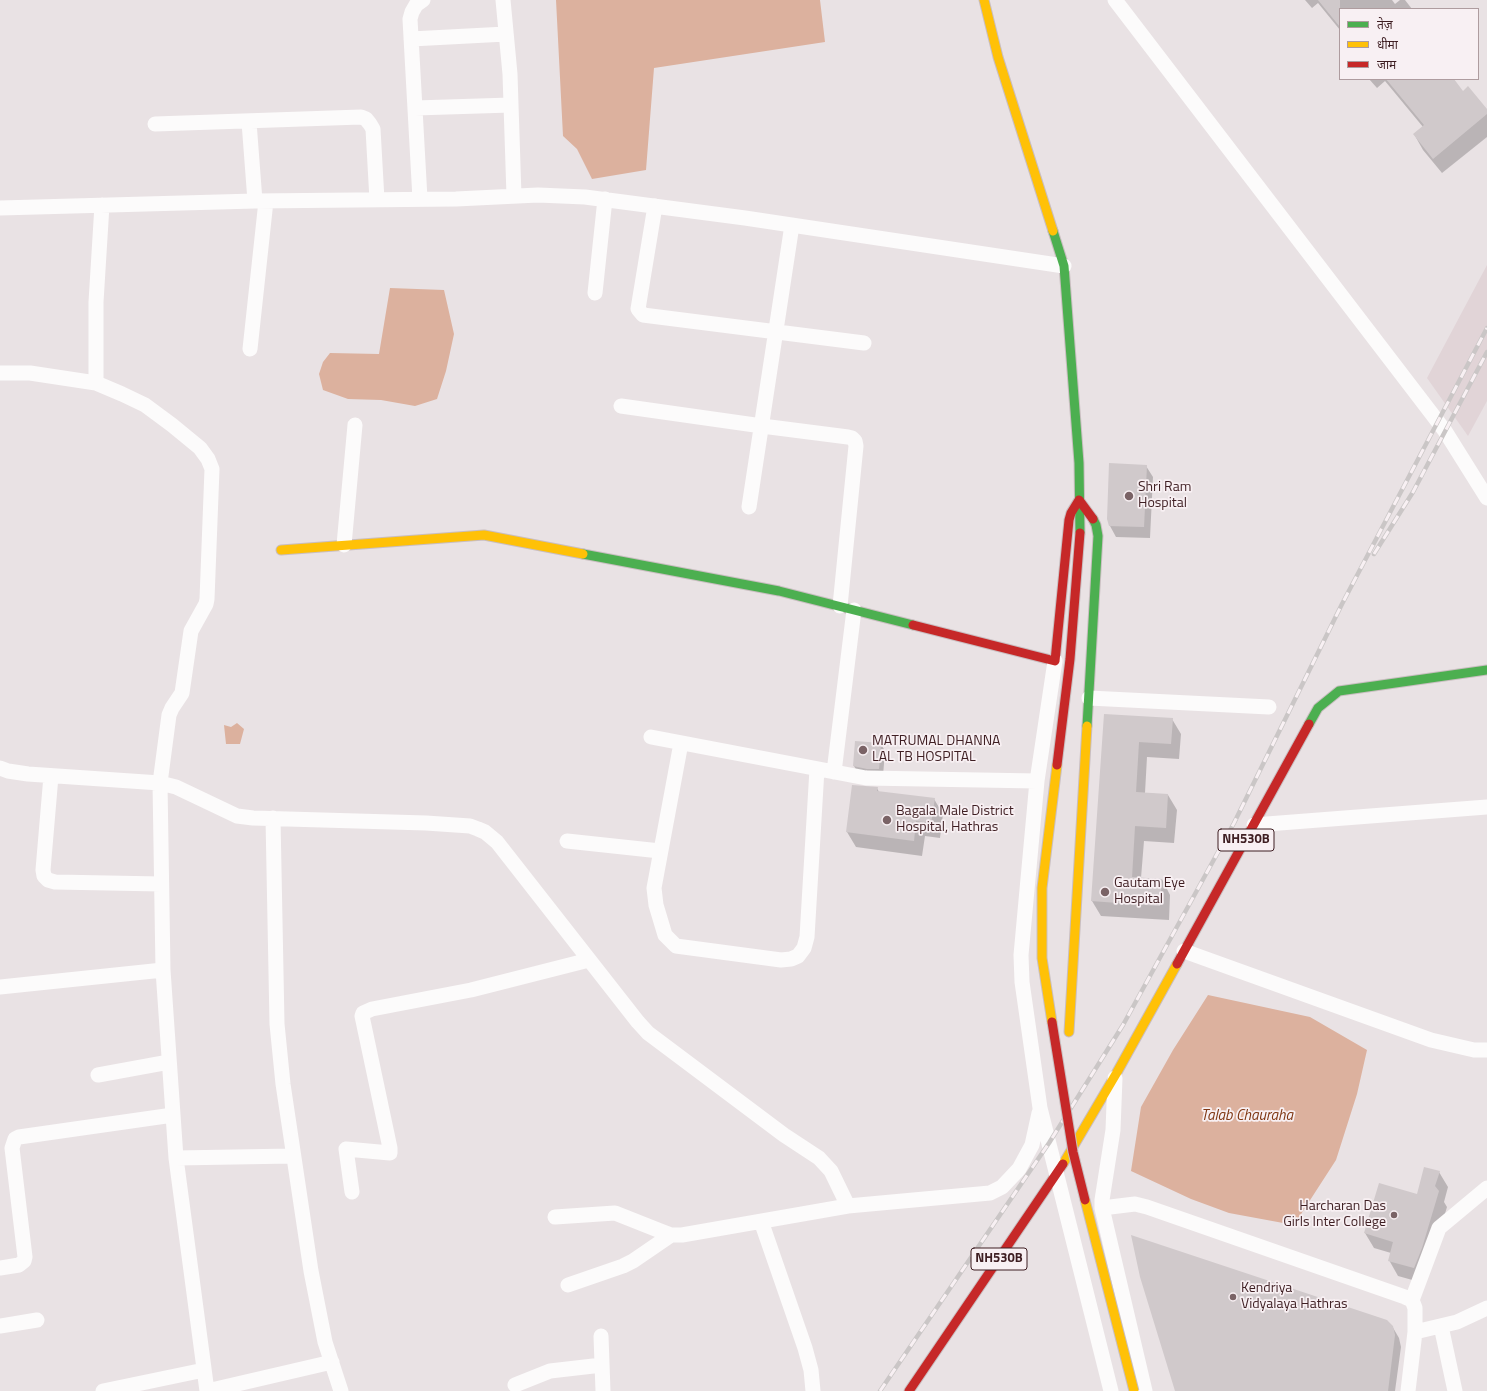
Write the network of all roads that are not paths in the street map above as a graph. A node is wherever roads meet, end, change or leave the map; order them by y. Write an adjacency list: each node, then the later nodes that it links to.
1 (423, 0): 6 (street)
2 (503, 0): 5 (street)
3 (984, 0): 20 (main road)
4 (1115, 0): 30 (street)
5 (506, 34): 6 (street); 7 (street)
6 (412, 39): 8 (street)
7 (511, 105): 8 (street); 11 (street)
8 (415, 108): 12 (street)
9 (249, 122): 10 (street); 14 (street); 15 (street)
10 (155, 124)
11 (514, 196): 12 (street); 13 (street)
12 (420, 199): 14 (street)
13 (605, 199): 17 (street); 21 (street)
14 (377, 200): 15 (street)
15 (260, 201): 16 (street); 24 (street)
16 (102, 205): 18 (street); 26 (street)
17 (655, 206): 19 (street); 22 (street)
18 (0, 208)
19 (792, 225): 20 (street); 22 (street)
20 (1064, 266): 31 (main road)
21 (595, 293)
22 (776, 331): 23 (street); 29 (street)
23 (864, 342)
24 (250, 349)
25 (0, 373): 26 (street)
26 (96, 383): 47 (street)
27 (621, 406): 29 (street)
28 (355, 425): 33 (street)
29 (762, 426): 32 (street); 35 (street)
30 (1487, 498)
31 (1079, 500): 36 (main road); 38 (main road); 95 (main road, bridge)
32 (749, 507)
33 (344, 545): 34 (main road); 35 (main road)
34 (281, 550)
35 (847, 608): 36 (main road); 44 (street)
36 (1055, 660): 46 (street)
37 (1487, 670): 50 (main road, NH530B)
38 (1089, 698): 39 (street); 58 (main road)
39 (1269, 707)
40 (651, 737): 41 (street)
41 (682, 743): 43 (street); 52 (street)
42 (0, 768): 45 (street)
43 (817, 768): 44 (street); 52 (street)
44 (834, 772): 46 (street)
45 (51, 776): 47 (street); 53 (street)
46 (1037, 781): 63 (street)
47 (160, 783): 49 (street); 53 (street)
48 (1487, 807): 50 (street)
49 (273, 818): 55 (street); 65 (street)
50 (1254, 824): 54 (main road, NH530B)
51 (567, 841): 52 (street)
52 (660, 851)
53 (161, 884): 56 (street)
54 (1184, 951): 59 (street); 61 (main road, NH530B)
55 (589, 960): 69 (street); 70 (street)
56 (163, 970): 57 (street); 60 (street)
57 (0, 987)
58 (1069, 1032)
59 (1487, 1050)
60 (169, 1062): 62 (street); 64 (street)
61 (1116, 1074): 67 (main road, NH530B); 71 (street)
62 (98, 1075)
63 (1040, 1108): 67 (street); 70 (street)
64 (173, 1115): 66 (street); 75 (street)
65 (293, 1156): 66 (street); 84 (street)
66 (176, 1158): 86 (street)
67 (1056, 1175): 93 (main road, NH530B); 94 (street)
68 (1487, 1188): 77 (street)
69 (352, 1192)
70 (848, 1206): 73 (street)
71 (1102, 1208): 77 (street); 96 (street)
72 (555, 1217): 74 (street)
73 (761, 1221): 74 (street); 92 (street)
74 (671, 1235): 76 (street)
75 (0, 1268)
76 (568, 1285)
77 (1412, 1300): 82 (street)
78 (1487, 1308): 81 (street)
79 (37, 1320): 80 (street)
80 (0, 1326)
81 (1441, 1326): 82 (street); 98 (street)
82 (1415, 1332): 97 (street)
83 (601, 1336): 85 (street)
84 (332, 1362): 89 (street); 90 (street)
85 (602, 1365): 87 (street); 91 (street)
86 (204, 1370): 88 (street); 89 (street)
87 (515, 1384)
88 (102, 1391)
89 (207, 1391)
90 (341, 1391)
91 (604, 1391)
92 (813, 1391)
93 (909, 1391)
94 (1111, 1391)
95 (1134, 1391)
96 (1145, 1391)
97 (1408, 1391)
98 (1455, 1391)

